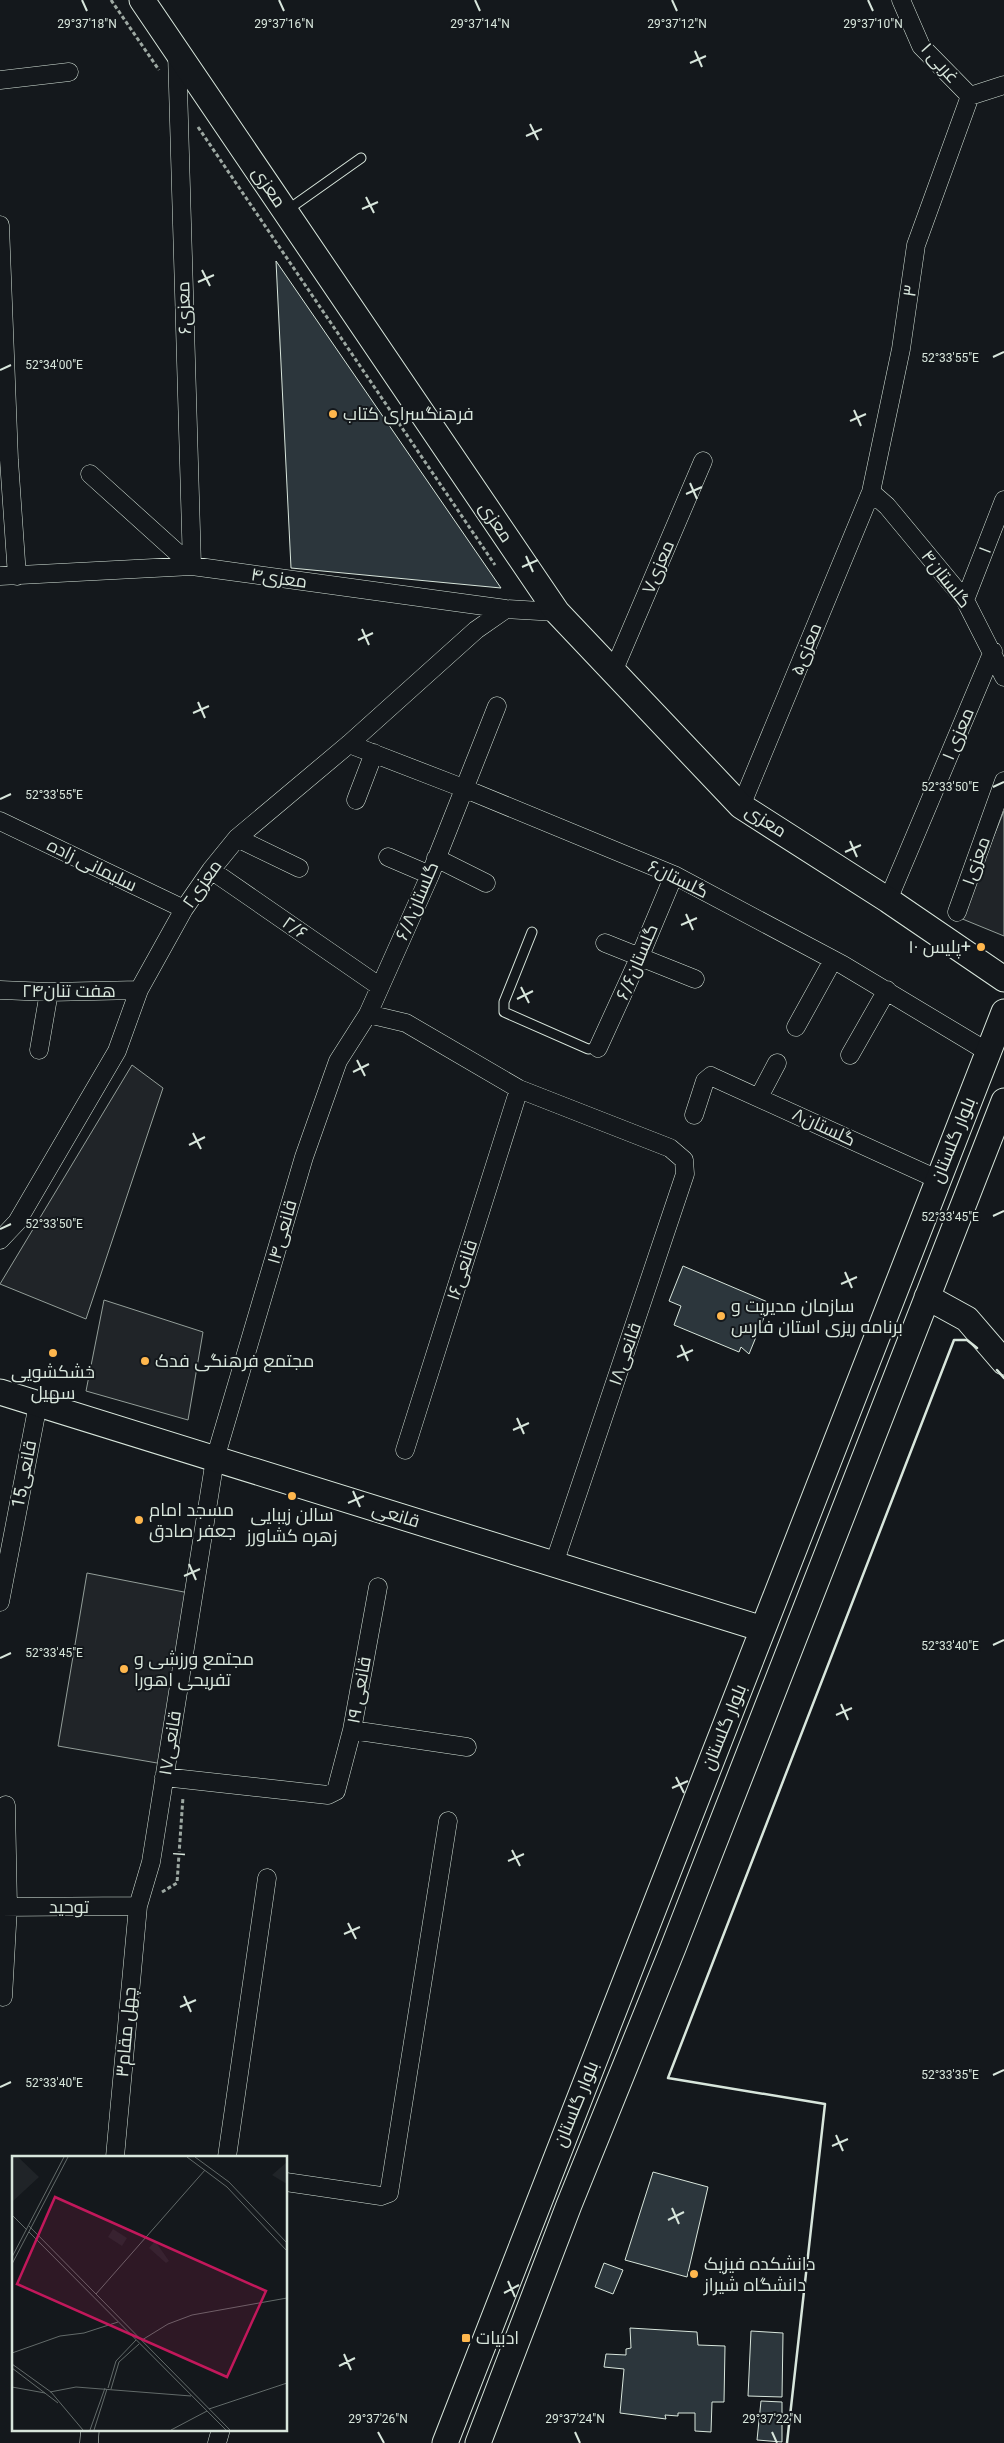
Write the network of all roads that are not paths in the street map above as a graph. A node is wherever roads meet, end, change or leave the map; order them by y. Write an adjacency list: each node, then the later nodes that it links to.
1 (142, 0): 3 (main road, معزی)
2 (901, 0): 7 (street, ۱ غربی)
3 (177, 51): 9 (main road, معزی); 16 (street, ۶معزی)
4 (68, 72): 5 (street)
5 (0, 80)
6 (1004, 85): 7 (street)
7 (970, 96): 14 (street, ۳)
8 (361, 158): 9 (lane)
9 (286, 212): 20 (main road, معزی)
10 (0, 225): 11 (street)
11 (5, 461): 17 (street)
12 (703, 461): 22 (street, ۷معزی)
13 (90, 474): 16 (street)
14 (871, 492): 18 (street, گلستان۴); 30 (street, ۵معزی)
15 (1004, 500): 18 (street, ۱)
16 (192, 566): 17 (street, ۴معزی); 19 (street, ۴معزی)
17 (9, 576)
18 (965, 600): 21 (street, گلستان۴)
19 (506, 609): 20 (street, ۴معزی); 25 (street, ۲معزی)
20 (557, 612): 22 (main road, معزی)
21 (993, 651): 23 (street, گلستان۴); 40 (street, معزی ۱)
22 (613, 672): 30 (main road, معزی)
23 (1004, 677)
24 (497, 706): 28 (street, ۶/۸گلستان)
25 (349, 744): 26 (street, گلستان۶); 32 (street, ۲معزی)
26 (374, 753): 28 (street, گلستان۶); 29 (street)
27 (1004, 781): 42 (street, ۱معزی)
28 (463, 788): 34 (street, ۶/۸گلستان); 38 (street, گلستان۶)
29 (356, 800)
30 (741, 806): 40 (main road, معزی)
31 (0, 821): 41 (street, سلیمانی زاده)
32 (237, 838): 35 (street); 36 (street, ۲معزی)
33 (388, 857): 37 (street)
34 (436, 858): 37 (street, ۶/۸گلستان); 39 (street)
35 (299, 868)
36 (211, 870): 41 (street, ۲معزی); 49 (street, ۲/۶)
37 (430, 875): 49 (street, ۶/۸گلستان)
38 (674, 875): 45 (street, ۶/۶گلستان); 46 (street, گلستان۶)
39 (486, 883)
40 (888, 900): 48 (main road, معزی)
41 (184, 909): 51 (street, ۲معزی)
42 (957, 912)
43 (532, 932): 57 (lane)
44 (604, 942): 45 (street)
45 (640, 956): 47 (street); 57 (street, ۶/۶گلستان)
46 (833, 960): 52 (street, گلستان۶); 56 (street)
47 (695, 979)
48 (1004, 979)
49 (379, 986): 55 (street, ۶/۸گلستان)
50 (0, 990): 53 (street, هفت تنان۲۴)
51 (139, 990): 53 (street, هفت تنان۲۴); 67 (street, ۲معزی)
52 (887, 990): 59 (street, گلستان۶); 60 (street)
53 (49, 992): 58 (street)
54 (1004, 1012): 59 (main road, بلوار گلستان)
55 (368, 1014): 62 (street); 73 (street, ۱۴قانعی)
56 (796, 1027)
57 (598, 1048)
58 (39, 1050)
59 (988, 1052): 66 (main road, بلوار گلستان)
60 (850, 1055)
61 (776, 1064): 63 (street)
62 (519, 1089): 72 (street, ۱۶قانعی); 74 (street, ۱۸قانعی)
63 (759, 1097): 65 (street, گلستان۸); 66 (street, گلستان۸)
64 (1004, 1101): 68 (main road, بلوار گلستان)
65 (694, 1114)
66 (937, 1180): 77 (main road, بلوار گلستان)
67 (0, 1240)
68 (927, 1297): 69 (main road); 87 (main road, بلوار گلستان)
69 (1004, 1362)
70 (0, 1392): 71 (main road, قانعی)
71 (38, 1404): 73 (main road, قانعی); 76 (street, 15قانعی)
72 (404, 1450)
73 (215, 1459): 74 (main road, قانعی); 80 (street, ۱۷قانعی)
74 (554, 1564): 77 (main road, قانعی)
75 (378, 1588): 78 (street, قانعی ۱۹)
76 (0, 1602)
77 (763, 1629): 86 (main road, بلوار گلستان)
78 (352, 1730): 79 (street); 80 (street, قانعی ۱۹)
79 (467, 1747)
80 (164, 1777): 84 (street, ۱۷قانعی)
81 (6, 1805): 85 (street)
82 (448, 1821): 91 (street)
83 (266, 1878): 90 (street)
84 (138, 1906): 85 (street, توحید); 89 (street, چهل مقام۳)
85 (4, 1907): 88 (street)
86 (641, 1938): 87 (main road); 92 (main road, بلوار گلستان)
87 (673, 1948): 93 (main road, بلوار گلستان)
88 (3, 1997)
89 (115, 2156)
90 (227, 2156)
91 (288, 2182)
92 (540, 2195): 93 (main road); 98 (main road, بلوار گلستان)
93 (569, 2205): 99 (main road, بلوار گلستان)
94 (90, 2430): 96 (street)
95 (221, 2430): 97 (street)
96 (89, 2443)
97 (216, 2443)
98 (444, 2443)
99 (478, 2443)

